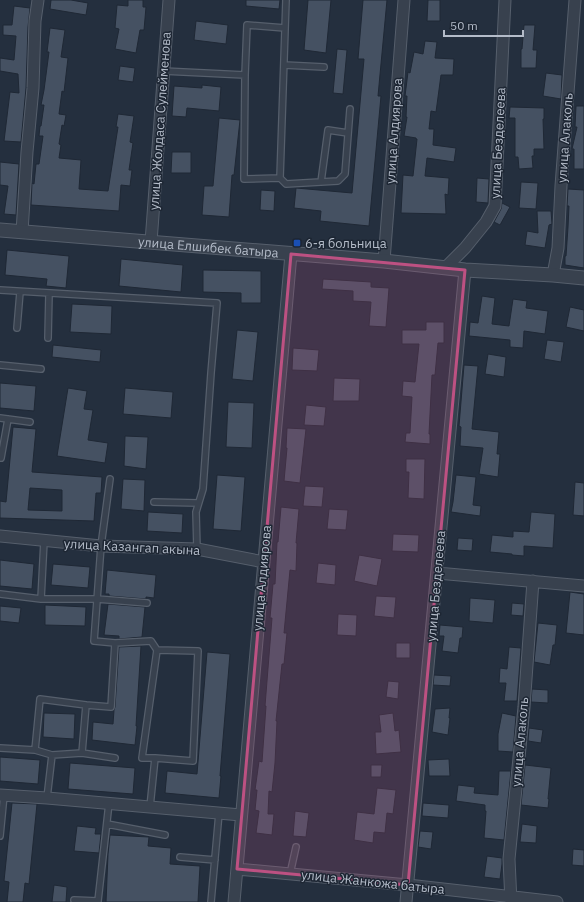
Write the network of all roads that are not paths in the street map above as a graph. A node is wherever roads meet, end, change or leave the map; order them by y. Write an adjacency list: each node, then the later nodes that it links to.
1 (38, 0): 17 (street)
2 (168, 0): 10 (street, улица Жолдаса Сулейменова)
3 (286, 0): 7 (lane)
4 (404, 0): 20 (street, улица Алдиярова)
5 (506, 0): 21 (street, улица Безделеева)
6 (575, 0): 23 (street, улица Алаколь)
7 (285, 28): 8 (lane); 11 (lane)
8 (284, 65): 9 (lane); 14 (lane)
9 (324, 67)
10 (164, 72): 11 (lane); 18 (street, улица Жолдаса Сулейменова)
11 (245, 76): 14 (lane)
12 (350, 109): 13 (lane)
13 (348, 133): 15 (lane); 15 (lane)
14 (280, 178): 15 (lane)
15 (321, 182)
16 (0, 230): 17 (street, улица Елшибек батыра)
17 (22, 232): 18 (street, улица Елшибек батыра)
18 (151, 242): 19 (street, улица Елшибек батыра)
19 (291, 254): 20 (street, улица Елшибек батыра); 43 (street, улица Алдиярова)
20 (384, 261): 21 (street, улица Елшибек батыра)
21 (445, 268): 22 (street, улица Елшибек батыра)
22 (465, 270): 23 (street, улица Елшибек батыра); 44 (street, улица Безделеева)
23 (554, 275): 24 (street, улица Елшибек батыра)
24 (584, 278)
25 (0, 291): 26 (lane)
26 (20, 292): 27 (lane); 28 (lane)
27 (49, 294): 29 (lane); 38 (lane)
28 (17, 328)
29 (48, 338)
30 (0, 365): 31 (lane)
31 (41, 369)
32 (0, 418): 33 (lane)
33 (8, 419): 34 (lane); 35 (lane)
34 (30, 422)
35 (2, 458)
36 (110, 479): 41 (lane)
37 (154, 502): 38 (lane)
38 (198, 504): 42 (lane)
39 (0, 536): 40 (street, улица Казангап акына)
40 (44, 541): 41 (street, улица Казангап акына); 48 (lane)
41 (101, 546): 42 (street, улица Казангап акына); 49 (lane)
42 (197, 549): 43 (street, улица Казангап акына)
43 (264, 562): 65 (street, улица Алдиярова)
44 (437, 573): 45 (street); 74 (street, улица Безделеева)
45 (533, 581): 46 (street); 75 (street, улица Алаколь)
46 (584, 586)
47 (0, 594): 48 (lane)
48 (41, 599): 49 (lane)
49 (97, 599): 50 (lane); 51 (lane)
50 (147, 603)
51 (115, 642): 52 (lane); 53 (lane)
52 (157, 650): 59 (lane); 59 (lane)
53 (86, 705): 55 (lane); 56 (lane)
54 (0, 748): 55 (lane)
55 (35, 750): 57 (lane)
56 (82, 754): 57 (lane); 58 (lane)
57 (52, 755): 61 (lane)
58 (115, 758)
59 (155, 758): 63 (lane)
60 (2, 795): 61 (street); 68 (lane)
61 (47, 798): 62 (street)
62 (109, 803): 63 (street); 66 (lane)
63 (150, 807): 64 (street)
64 (219, 813): 65 (street); 71 (lane)
65 (241, 815): 72 (street, улица Алдиярова)
66 (107, 824): 67 (lane); 76 (lane)
67 (165, 835)
68 (0, 836)
69 (296, 847): 73 (lane)
70 (180, 857): 71 (lane)
71 (215, 860): 77 (lane)
72 (237, 869): 73 (street, улица Жанкожа батыра); 78 (street, улица Алдиярова)
73 (290, 874): 74 (street, улица Жанкожа батыра)
74 (408, 885): 75 (street, улица Жанкожа батыра); 79 (street, улица Безделеева)
75 (511, 899): 80 (street, улица Жанкожа батыра)
76 (74, 900)
77 (212, 902)
78 (234, 902)
79 (406, 902)
80 (557, 902)

